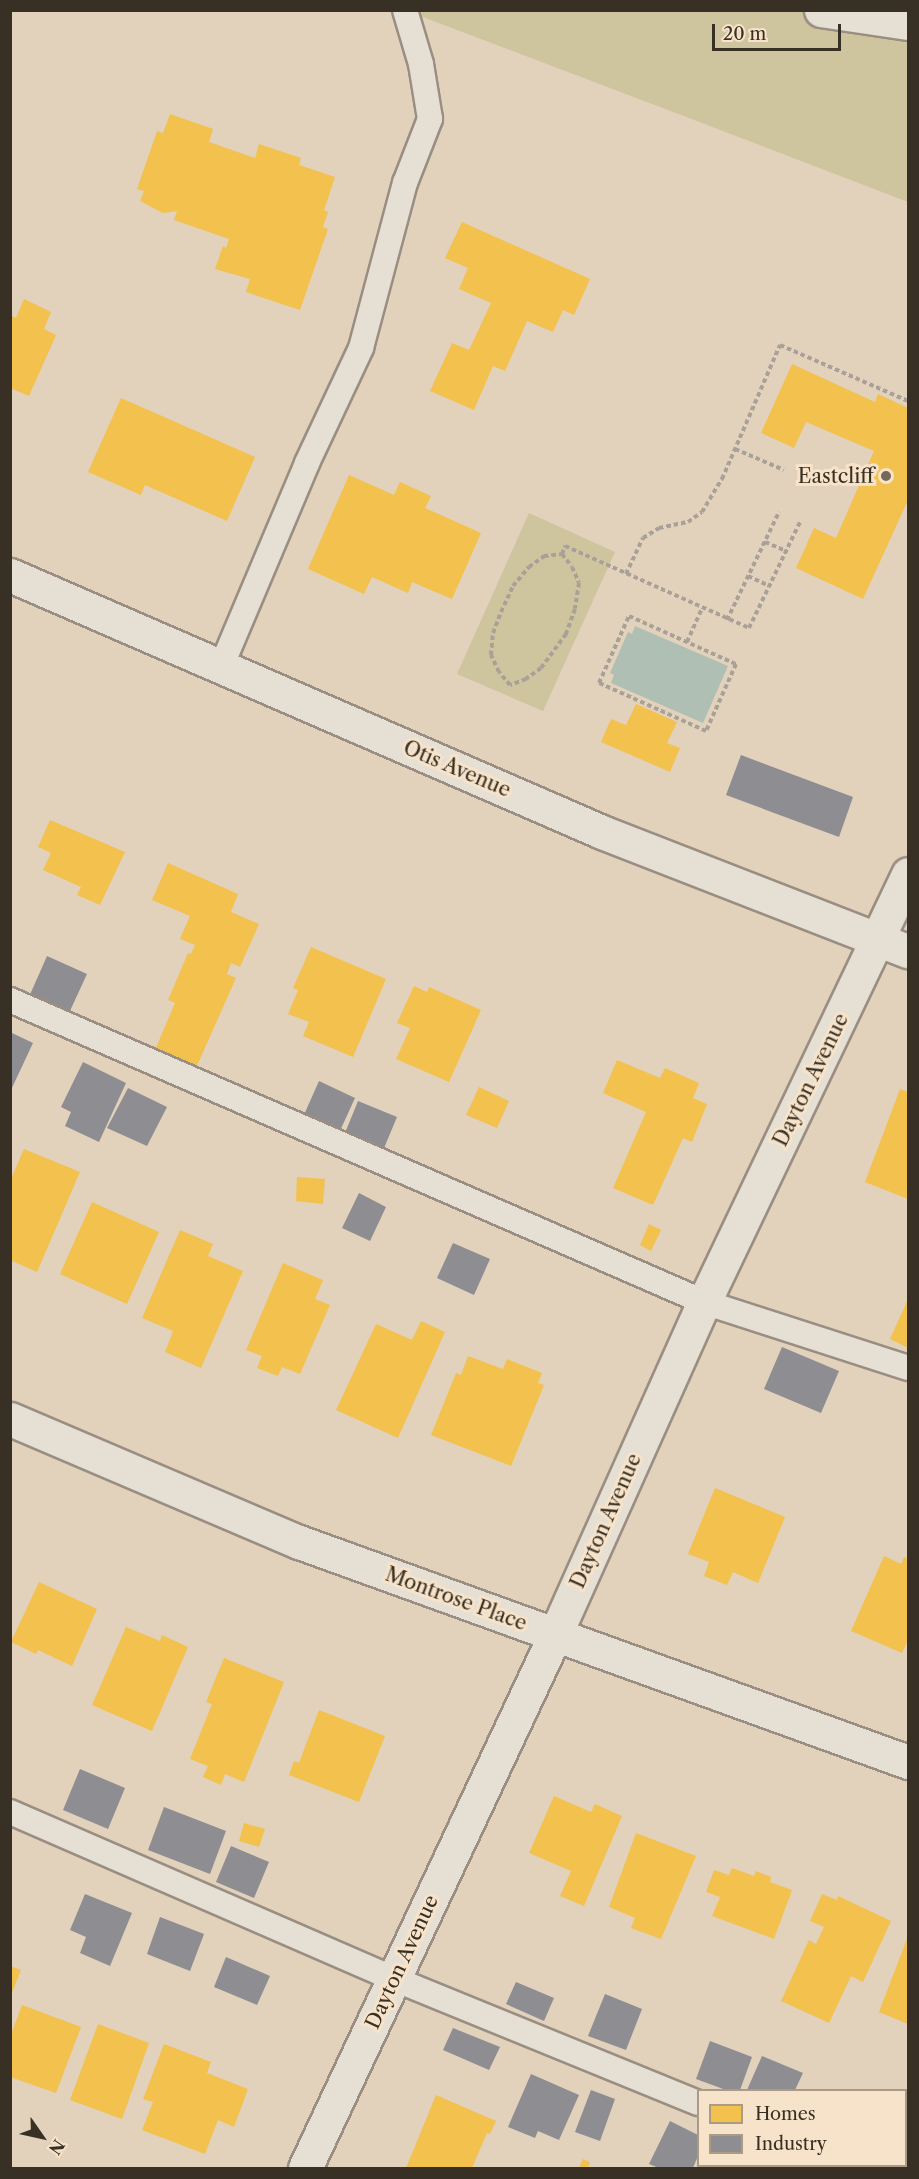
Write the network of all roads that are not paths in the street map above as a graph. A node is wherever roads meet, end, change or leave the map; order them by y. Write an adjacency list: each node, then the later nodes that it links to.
1 (405, 10): 5 (lane)
2 (821, 10): 3 (street)
3 (909, 23)
4 (10, 575): 5 (street, Otis Avenue)
5 (221, 667): 7 (street, Otis Avenue)
6 (909, 874): 7 (street, Dayton Avenue)
7 (878, 940): 8 (street, Otis Avenue); 10 (street, Dayton Avenue)
8 (909, 951)
9 (10, 1000): 10 (lane)
10 (704, 1302): 11 (lane); 13 (street, Dayton Avenue)
11 (909, 1368)
12 (10, 1419): 13 (street, Montrose Place)
13 (555, 1635): 14 (street, Montrose Place); 16 (street, Dayton Avenue)
14 (909, 1762)
15 (10, 1812): 16 (lane)
16 (393, 1979): 17 (lane); 18 (street, Dayton Avenue)
17 (697, 2102)
18 (305, 2169)

